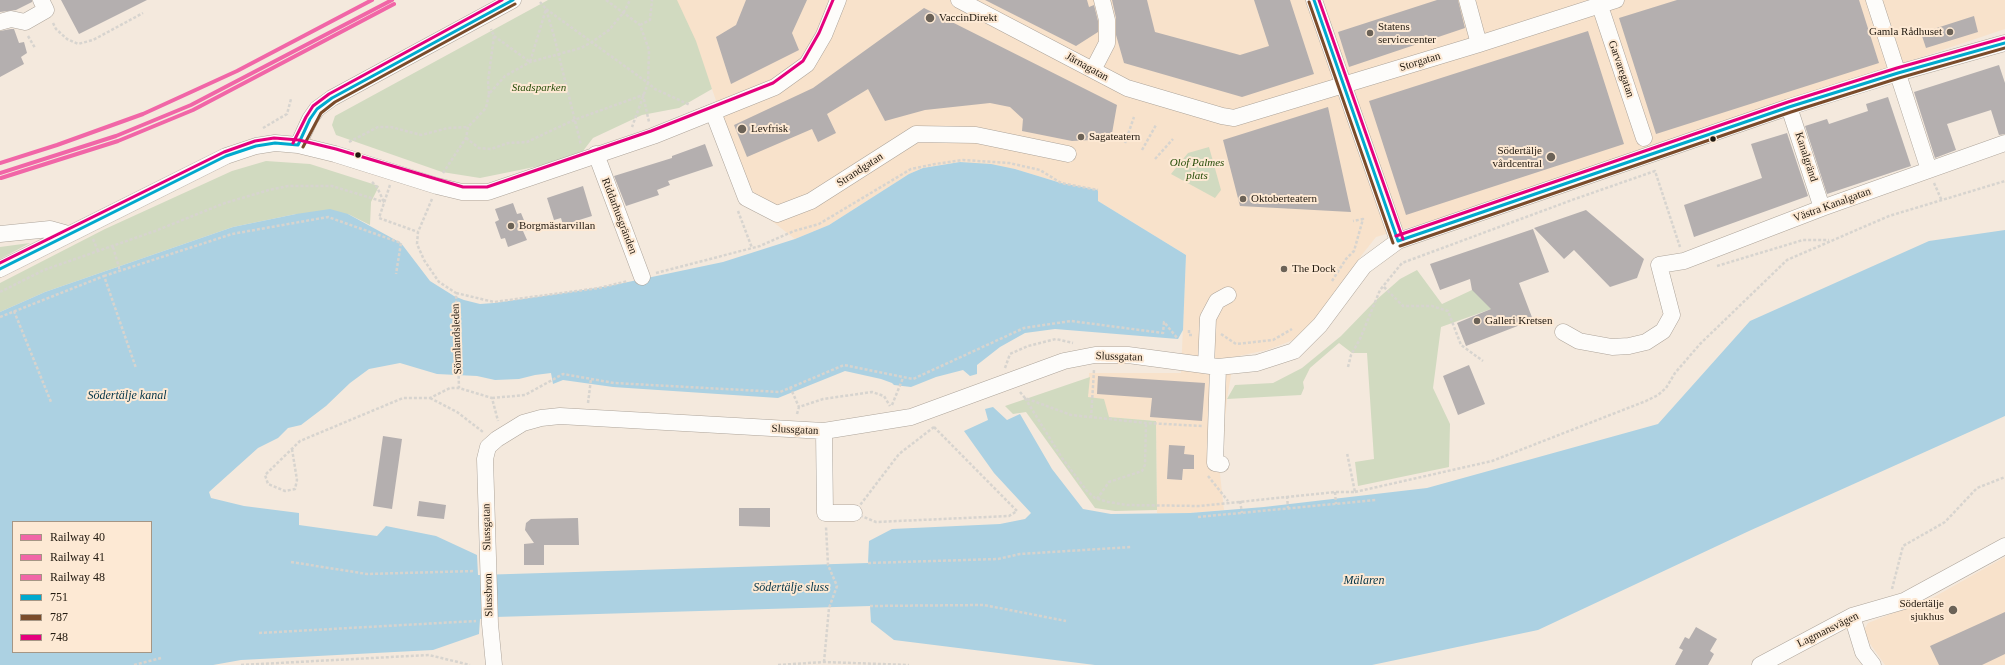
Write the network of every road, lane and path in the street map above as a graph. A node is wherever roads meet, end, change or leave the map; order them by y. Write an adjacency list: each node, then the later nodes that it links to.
1 (513, 0): 18 (street)
2 (606, 0): 16 (path)
3 (630, 0): 16 (path)
4 (652, 0): 20 (path)
5 (838, 0): 34 (street)
6 (959, 0): 27 (street, Järnagatan)
7 (1102, 0): 27 (street)
8 (1314, 0): 30 (street)
9 (1466, 0): 24 (street)
10 (1616, 0): 13 (street, Storgatan)
11 (1874, 0): 28 (street)
12 (540, 2): 15 (path)
13 (1599, 3): 24 (street, Storgatan); 44 (street, Garvaregatan)
14 (43, 5): 17 (path); 19 (street)
15 (546, 9): 22 (path); 25 (path); 26 (path)
16 (624, 12): 20 (path); 22 (path)
17 (143, 13)
18 (485, 16): 21 (path); 48 (street)
19 (0, 22)
20 (640, 25): 29 (path)
21 (494, 36): 26 (path); 31 (path)
22 (592, 42): 25 (path); 29 (path)
23 (2005, 43): 28 (street)
24 (1479, 44): 30 (street, Storgatan)
25 (559, 53): 26 (path); 38 (path)
26 (530, 62): 31 (path)
27 (1093, 70): 35 (street, Järnagatan)
28 (1898, 73): 33 (street); 54 (street)
29 (648, 83): 32 (path); 37 (path)
30 (1344, 85): 35 (street, Storgatan); 68 (street)
31 (490, 94): 40 (path)
32 (643, 95): 38 (path); 41 (path); 42 (path)
33 (1789, 107): 61 (street, Kanalgränd); 68 (street)
34 (713, 112): 37 (street); 51 (street, Strandgatan)
35 (1222, 116)
36 (1134, 117): 47 (path)
37 (696, 119): 42 (street)
38 (574, 120): 43 (path); 52 (path)
39 (1156, 125): 49 (path)
40 (468, 127): 43 (path); 50 (path)
41 (632, 128)
42 (652, 136): 52 (street)
43 (466, 138): 55 (path)
44 (1644, 138)
45 (1173, 139): 53 (path)
46 (2005, 143): 54 (street, Västra Kanalgatan)
47 (1125, 144)
48 (298, 145): 50 (street); 65 (street)
49 (1142, 150)
50 (335, 154): 52 (street)
51 (1068, 154)
52 (591, 156): 77 (street, Riddarhusgränden)
53 (1154, 159)
54 (1929, 170): 61 (street, Västra Kanalgatan)
55 (442, 176)
56 (368, 179): 60 (path)
57 (2005, 181): 67 (path)
58 (1098, 190): 77 (path)
59 (433, 197): 63 (path)
60 (384, 202): 63 (path); 69 (path)
61 (1822, 208): 71 (street, Västra Kanalgatan)
62 (1352, 221): 78 (path)
63 (418, 232): 81 (path)
64 (0, 234): 65 (street)
65 (68, 234): 73 (street)
66 (91, 234): 70 (path)
67 (1830, 240): 72 (path); 118 (path)
68 (1398, 241): 93 (street)
69 (113, 246): 70 (path); 74 (path)
70 (98, 251): 80 (path)
71 (1684, 261): 79 (path); 87 (street, Västra Kanalgatan)
72 (1714, 267)
73 (0, 269)
74 (120, 271): 75 (path); 76 (path)
75 (396, 274)
76 (104, 276): 83 (path); 95 (path)
77 (642, 277): 81 (path)
78 (1328, 287)
79 (1384, 287): 92 (path); 94 (path)
80 (0, 292)
81 (456, 295): 100 (path, Sörmlandsleden)
82 (1228, 295): 88 (street)
83 (14, 311): 84 (path); 104 (path)
84 (0, 317)
85 (1297, 325): 88 (path)
86 (1189, 330): 88 (path)
87 (1563, 332)
88 (1206, 334): 93 (street)
89 (1178, 339): 96 (path)
90 (1095, 355): 91 (street, Slussgatan); 93 (street, Slussgatan); 107 (path)
91 (1079, 358): 98 (street, Slussgatan); 98 (path)
92 (1483, 361)
93 (1212, 366): 108 (street)
94 (1348, 367)
95 (136, 368)
96 (903, 378): 99 (path); 105 (path)
97 (591, 379): 99 (path); 102 (path); 106 (path)
98 (1012, 381): 103 (path); 111 (street, Slussgatan)
99 (790, 387): 105 (path)
100 (459, 388): 101 (path); 102 (path)
101 (430, 398): 112 (path); 113 (path)
102 (492, 398): 112 (path)
103 (1025, 398): 107 (path); 120 (path)
104 (51, 402)
105 (799, 407): 110 (path)
106 (587, 418): 110 (street, Slussgatan); 112 (street, Slussgatan)
107 (1091, 418): 109 (path)
108 (1219, 418): 109 (path); 115 (street)
109 (1146, 423): 120 (path)
110 (794, 430): 111 (street, Slussgatan)
111 (824, 431): 127 (street)
112 (499, 438): 134 (street, Slussgatan)
113 (292, 449): 113 (path)
114 (1347, 453): 118 (path)
115 (1218, 464): 123 (path)
116 (2005, 477): 136 (path)
117 (1335, 492): 118 (path); 119 (path); 124 (path)
118 (1355, 492)
119 (1287, 496): 122 (path); 125 (path)
120 (1098, 499): 123 (path)
121 (1376, 500): 124 (path)
122 (1240, 501): 123 (path); 126 (path)
123 (1228, 502)
124 (1336, 504): 125 (path)
125 (1288, 508): 126 (path)
126 (1242, 512): 129 (path)
127 (825, 513): 128 (street); 142 (path)
128 (854, 513): 128 (path)
129 (1198, 517)
130 (2005, 546): 136 (street, Lagmansvägen)
131 (1132, 547): 133 (path)
132 (290, 562): 134 (path)
133 (868, 563)
134 (483, 569): 139 (street, Slussbron)
135 (870, 606): 138 (path)
136 (1887, 606): 137 (street, Lagmansvägen)
137 (1852, 616): 150 (street, Lagmansvägen); 151 (street)
138 (1066, 621)
139 (484, 622): 140 (path); 147 (street, Slussbron)
140 (259, 633)
141 (161, 658): 144 (path)
142 (824, 662): 143 (path); 148 (path)
143 (871, 664): 149 (path)
144 (134, 665)
145 (242, 665): 146 (path)
146 (470, 665)
147 (494, 665)
148 (778, 665)
149 (909, 665)
150 (1760, 665)
151 (1873, 665)

